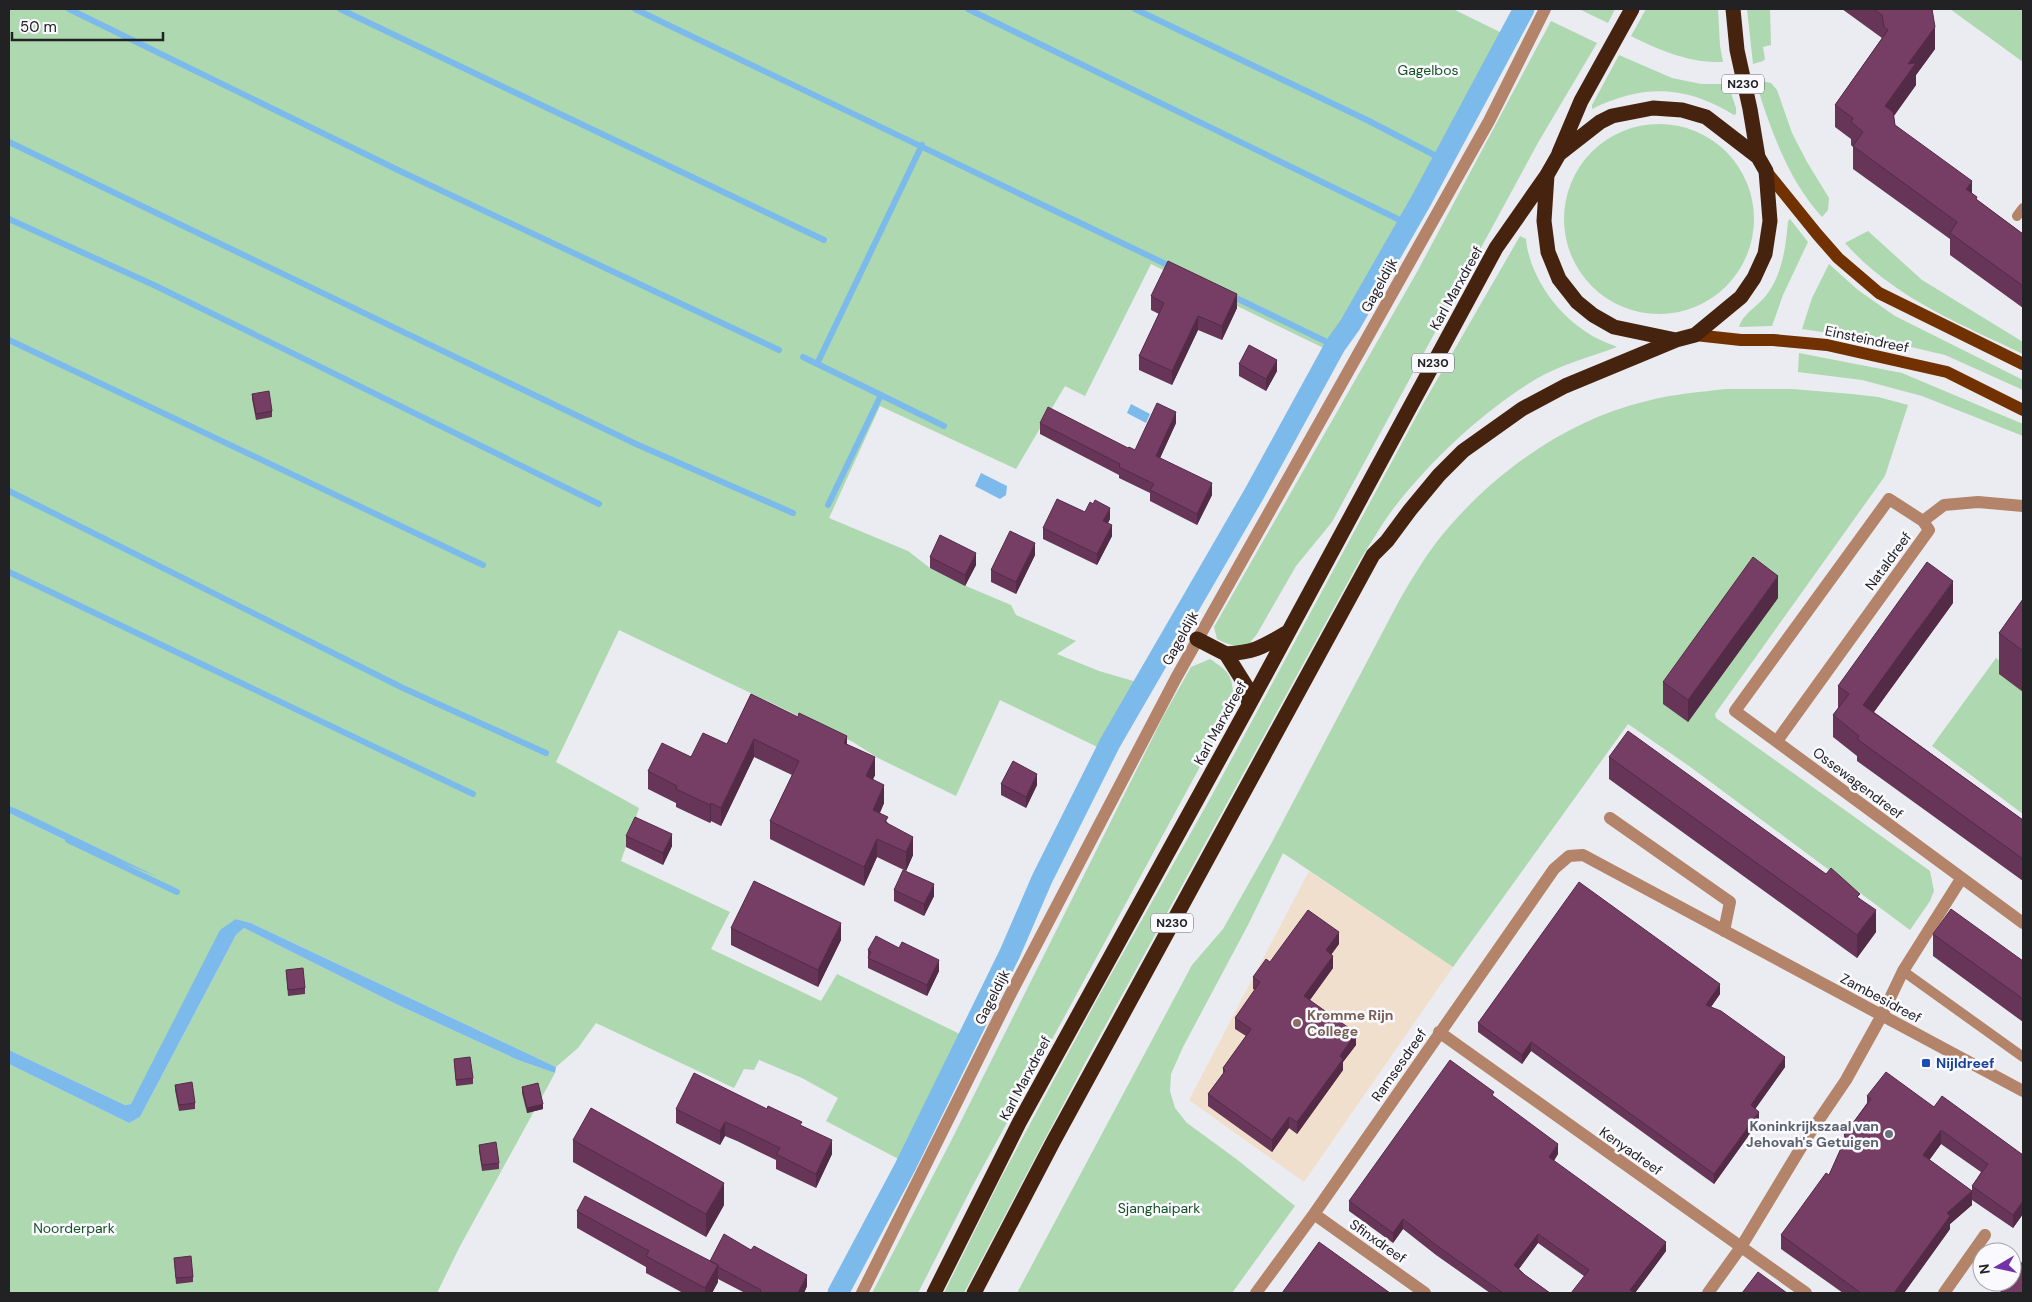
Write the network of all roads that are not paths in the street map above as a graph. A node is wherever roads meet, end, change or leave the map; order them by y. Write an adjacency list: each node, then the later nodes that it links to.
1 (1545, 9): 15 (street, Gageldijk)
2 (1632, 9): 4 (highway, N230)
3 (1733, 9): 5 (highway, N230)
4 (1559, 154): 5 (highway, N230); 7 (highway, N230)
5 (1758, 157): 6 (highway, N230)
6 (1766, 171): 8 (highway, N230); 10 (main road)
7 (1547, 175): 9 (highway, N230); 14 (highway, Karl Marxdreef / N230)
8 (1695, 335): 9 (highway, N230); 11 (main road, Einsteindreef)
9 (1676, 340): 35 (highway, N230)
10 (2023, 364)
11 (2021, 407)
12 (2023, 506): 13 (street)
13 (1922, 521): 18 (street, Nataldreef); 19 (street, Nataldreef)
14 (1289, 631): 16 (highway); 17 (highway, Karl Marxdreef / N230)
15 (1196, 639): 16 (highway); 33 (street, Gageldijk)
16 (1226, 654): 17 (highway)
17 (1249, 704): 34 (highway, Karl Marxdreef / N230)
18 (1735, 711): 19 (street, Ossewagendreef)
19 (1777, 741): 22 (street, Ossewagendreef)
20 (1610, 818): 24 (street)
21 (1569, 856): 24 (street, Zambesidreef); 27 (street, Ramsesdreef)
22 (1961, 879): 23 (street, Ossewagendreef); 25 (street)
23 (2023, 923)
24 (1724, 931): 26 (street, Zambesidreef)
25 (1903, 971): 26 (street); 28 (lane, Zambesidreef)
26 (1882, 1015): 29 (street, Zambesidreef); 32 (street)
27 (1439, 1032): 30 (street, Ramsesdreef); 32 (street, Kenyadreef)
28 (2023, 1057)
29 (2023, 1091)
30 (1314, 1214): 36 (street, Ramsesdreef); 37 (street, Sfinxdreef)
31 (1985, 1235): 40 (street)
32 (1741, 1247): 38 (street); 39 (street, Kenyadreef)
33 (862, 1293)
34 (934, 1293)
35 (974, 1293)
36 (1256, 1293)
37 (1426, 1293)
38 (1708, 1293)
39 (1806, 1293)
40 (1944, 1293)

